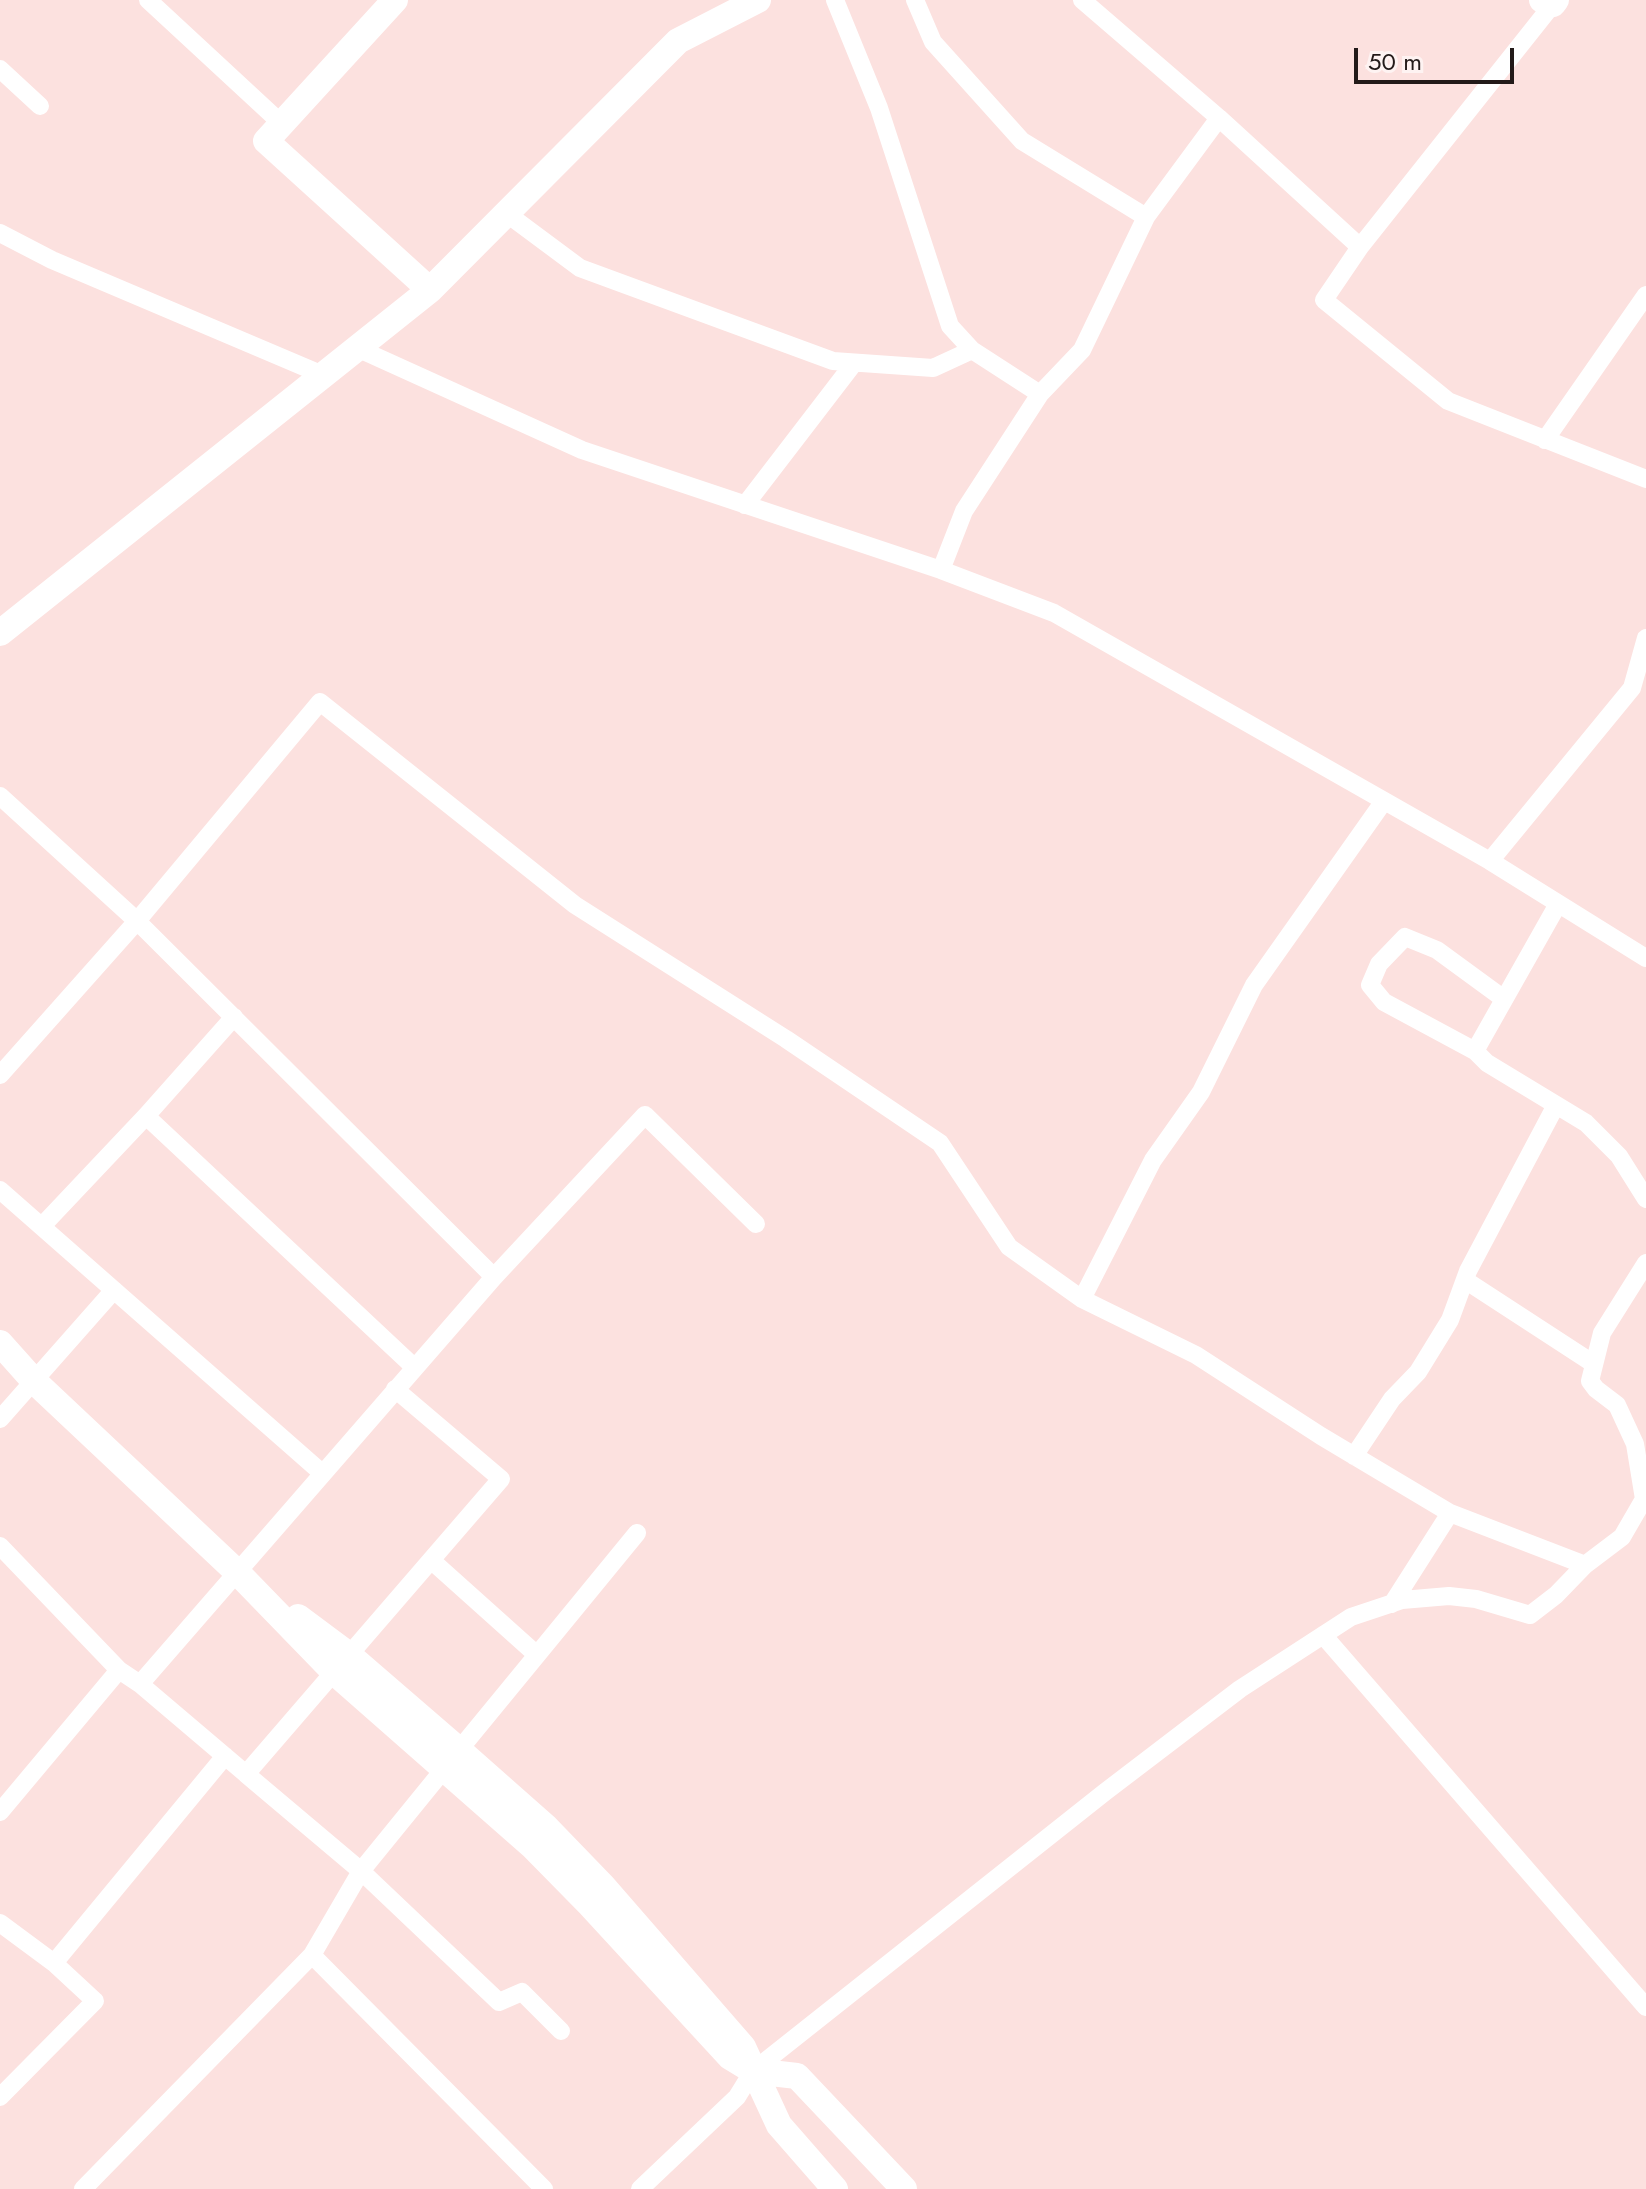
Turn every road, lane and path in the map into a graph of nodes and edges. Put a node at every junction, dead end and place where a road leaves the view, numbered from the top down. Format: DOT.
graph roads {
  1 [pos="148,0"];
  2 [pos="395,0"];
  3 [pos="758,0"];
  4 [pos="835,0"];
  5 [pos="915,0"];
  6 [pos="1082,0"];
  7 [pos="1550,1"];
  8 [pos="0,69"];
  9 [pos="40,106"];
  10 [pos="1219,118"];
  11 [pos="282,124"];
  12 [pos="506,213"];
  13 [pos="1146,217"];
  14 [pos="0,233"];
  15 [pos="1360,247"];
  16 [pos="430,290"];
  17 [pos="1646,295"];
  18 [pos="357,348"];
  19 [pos="972,350"];
  20 [pos="854,363"];
  21 [pos="323,375"];
  22 [pos="1040,394"];
  23 [pos="1545,440"];
  24 [pos="1646,479"];
  25 [pos="745,505"];
  26 [pos="941,570"];
  27 [pos="0,633"];
  28 [pos="1646,638"];
  29 [pos="0,796"];
  30 [pos="1384,801"];
  31 [pos="1490,861"];
  32 [pos="1558,904"];
  33 [pos="137,921"];
  34 [pos="1646,958"];
  35 [pos="1504,999"];
  36 [pos="234,1017"];
  37 [pos="1475,1051"];
  38 [pos="0,1075"];
  39 [pos="1556,1105"];
  40 [pos="146,1116"];
  41 [pos="1646,1199"];
  42 [pos="3,1200"];
  43 [pos="756,1224"];
  44 [pos="42,1226"];
  45 [pos="1646,1263"];
  46 [pos="494,1277"];
  47 [pos="1465,1280"];
  48 [pos="114,1290"];
  49 [pos="1082,1299"];
  50 [pos="0,1343"];
  51 [pos="0,1356"];
  52 [pos="1594,1364"];
  53 [pos="414,1367"];
  54 [pos="34,1381"];
  55 [pos="395,1389"];
  56 [pos="0,1419"];
  57 [pos="1354,1456"];
  58 [pos="322,1473"];
  59 [pos="1645,1499"];
  60 [pos="1450,1513"];
  61 [pos="637,1533"];
  62 [pos="4,1556"];
  63 [pos="431,1560"];
  64 [pos="1585,1565"];
  65 [pos="237,1572"];
  66 [pos="1392,1604"];
  67 [pos="1323,1635"];
  68 [pos="537,1655"];
  69 [pos="342,1663"];
  70 [pos="119,1670"];
  71 [pos="140,1684"];
  72 [pos="225,1756"];
  73 [pos="452,1760"];
  74 [pos="246,1774"];
  75 [pos="0,1812"];
  76 [pos="361,1871"];
  77 [pos="0,1923"];
  78 [pos="312,1955"];
  79 [pos="54,1963"];
  80 [pos="1646,2007"];
  81 [pos="561,2031"];
  82 [pos="753,2071"];
  83 [pos="0,2097"];
  84 [pos="83,2189"];
  85 [pos="544,2189"];
  86 [pos="640,2189"];
  87 [pos="835,2189"];
  88 [pos="904,2189"];
  1 -- 11 [label="street"];
  2 -- 11 [label="street"];
  3 -- 12 [label="street"];
  4 -- 19 [label="street"];
  5 -- 13 [label="street"];
  6 -- 10 [label="street"];
  7 -- 15 [label="street"];
  8 -- 9 [label="street"];
  10 -- 13 [label="street"];
  10 -- 15 [label="street"];
  11 -- 16 [label="street"];
  12 -- 16 [label="street"];
  12 -- 20 [label="street"];
  13 -- 22 [label="street"];
  14 -- 21 [label="street"];
  15 -- 23 [label="street"];
  16 -- 18 [label="street"];
  17 -- 23 [label="street"];
  18 -- 21 [label="street"];
  18 -- 25 [label="street"];
  19 -- 20 [label="street"];
  19 -- 22 [label="street"];
  20 -- 25 [label="street"];
  21 -- 27 [label="street"];
  22 -- 26 [label="street"];
  23 -- 24 [label="street"];
  25 -- 26 [label="street"];
  26 -- 30 [label="street"];
  28 -- 31 [label="street"];
  29 -- 33 [label="street"];
  30 -- 31 [label="street"];
  30 -- 49 [label="street"];
  31 -- 32 [label="street"];
  32 -- 34 [label="street"];
  32 -- 35 [label="street"];
  33 -- 36 [label="street"];
  33 -- 38 [label="street"];
  33 -- 49 [label="street"];
  35 -- 37 [label="street"];
  35 -- 37 [label="street"];
  36 -- 40 [label="street"];
  36 -- 46 [label="street"];
  37 -- 39 [label="street"];
  39 -- 41 [label="street"];
  39 -- 47 [label="street"];
  40 -- 44 [label="street"];
  40 -- 53 [label="street"];
  42 -- 44 [label="street"];
  43 -- 46 [label="street"];
  44 -- 48 [label="street"];
  45 -- 52 [label="street"];
  46 -- 53 [label="street"];
  47 -- 52 [label="street"];
  47 -- 57 [label="street"];
  48 -- 54 [label="street"];
  48 -- 58 [label="street"];
  49 -- 57 [label="street"];
  50 -- 54 [label="street"];
  51 -- 54 [label="street"];
  52 -- 59 [label="street"];
  53 -- 55 [label="street"];
  54 -- 56 [label="street"];
  54 -- 65 [label="street"];
  55 -- 58 [label="street"];
  55 -- 63 [label="street"];
  57 -- 60 [label="street"];
  58 -- 65 [label="street"];
  59 -- 64 [label="street"];
  60 -- 64 [label="street"];
  60 -- 66 [label="street"];
  61 -- 68 [label="street"];
  62 -- 70 [label="street"];
  63 -- 68 [label="street"];
  63 -- 69 [label="street"];
  64 -- 66 [label="street"];
  65 -- 69 [label="street"];
  65 -- 71 [label="street"];
  66 -- 67 [label="street"];
  67 -- 80 [label="street"];
  67 -- 82 [label="street"];
  68 -- 73 [label="street"];
  69 -- 73 [label="street"];
  69 -- 74 [label="street"];
  70 -- 71 [label="street"];
  70 -- 75 [label="street"];
  71 -- 72 [label="street"];
  72 -- 74 [label="street"];
  72 -- 79 [label="street"];
  73 -- 76 [label="street"];
  73 -- 82 [label="street"];
  74 -- 76 [label="street"];
  76 -- 78 [label="street"];
  76 -- 81 [label="street"];
  77 -- 79 [label="street"];
  78 -- 84 [label="street"];
  78 -- 85 [label="street"];
  79 -- 83 [label="street"];
  82 -- 86 [label="street"];
  82 -- 87 [label="street"];
  82 -- 88 [label="street"];
}
